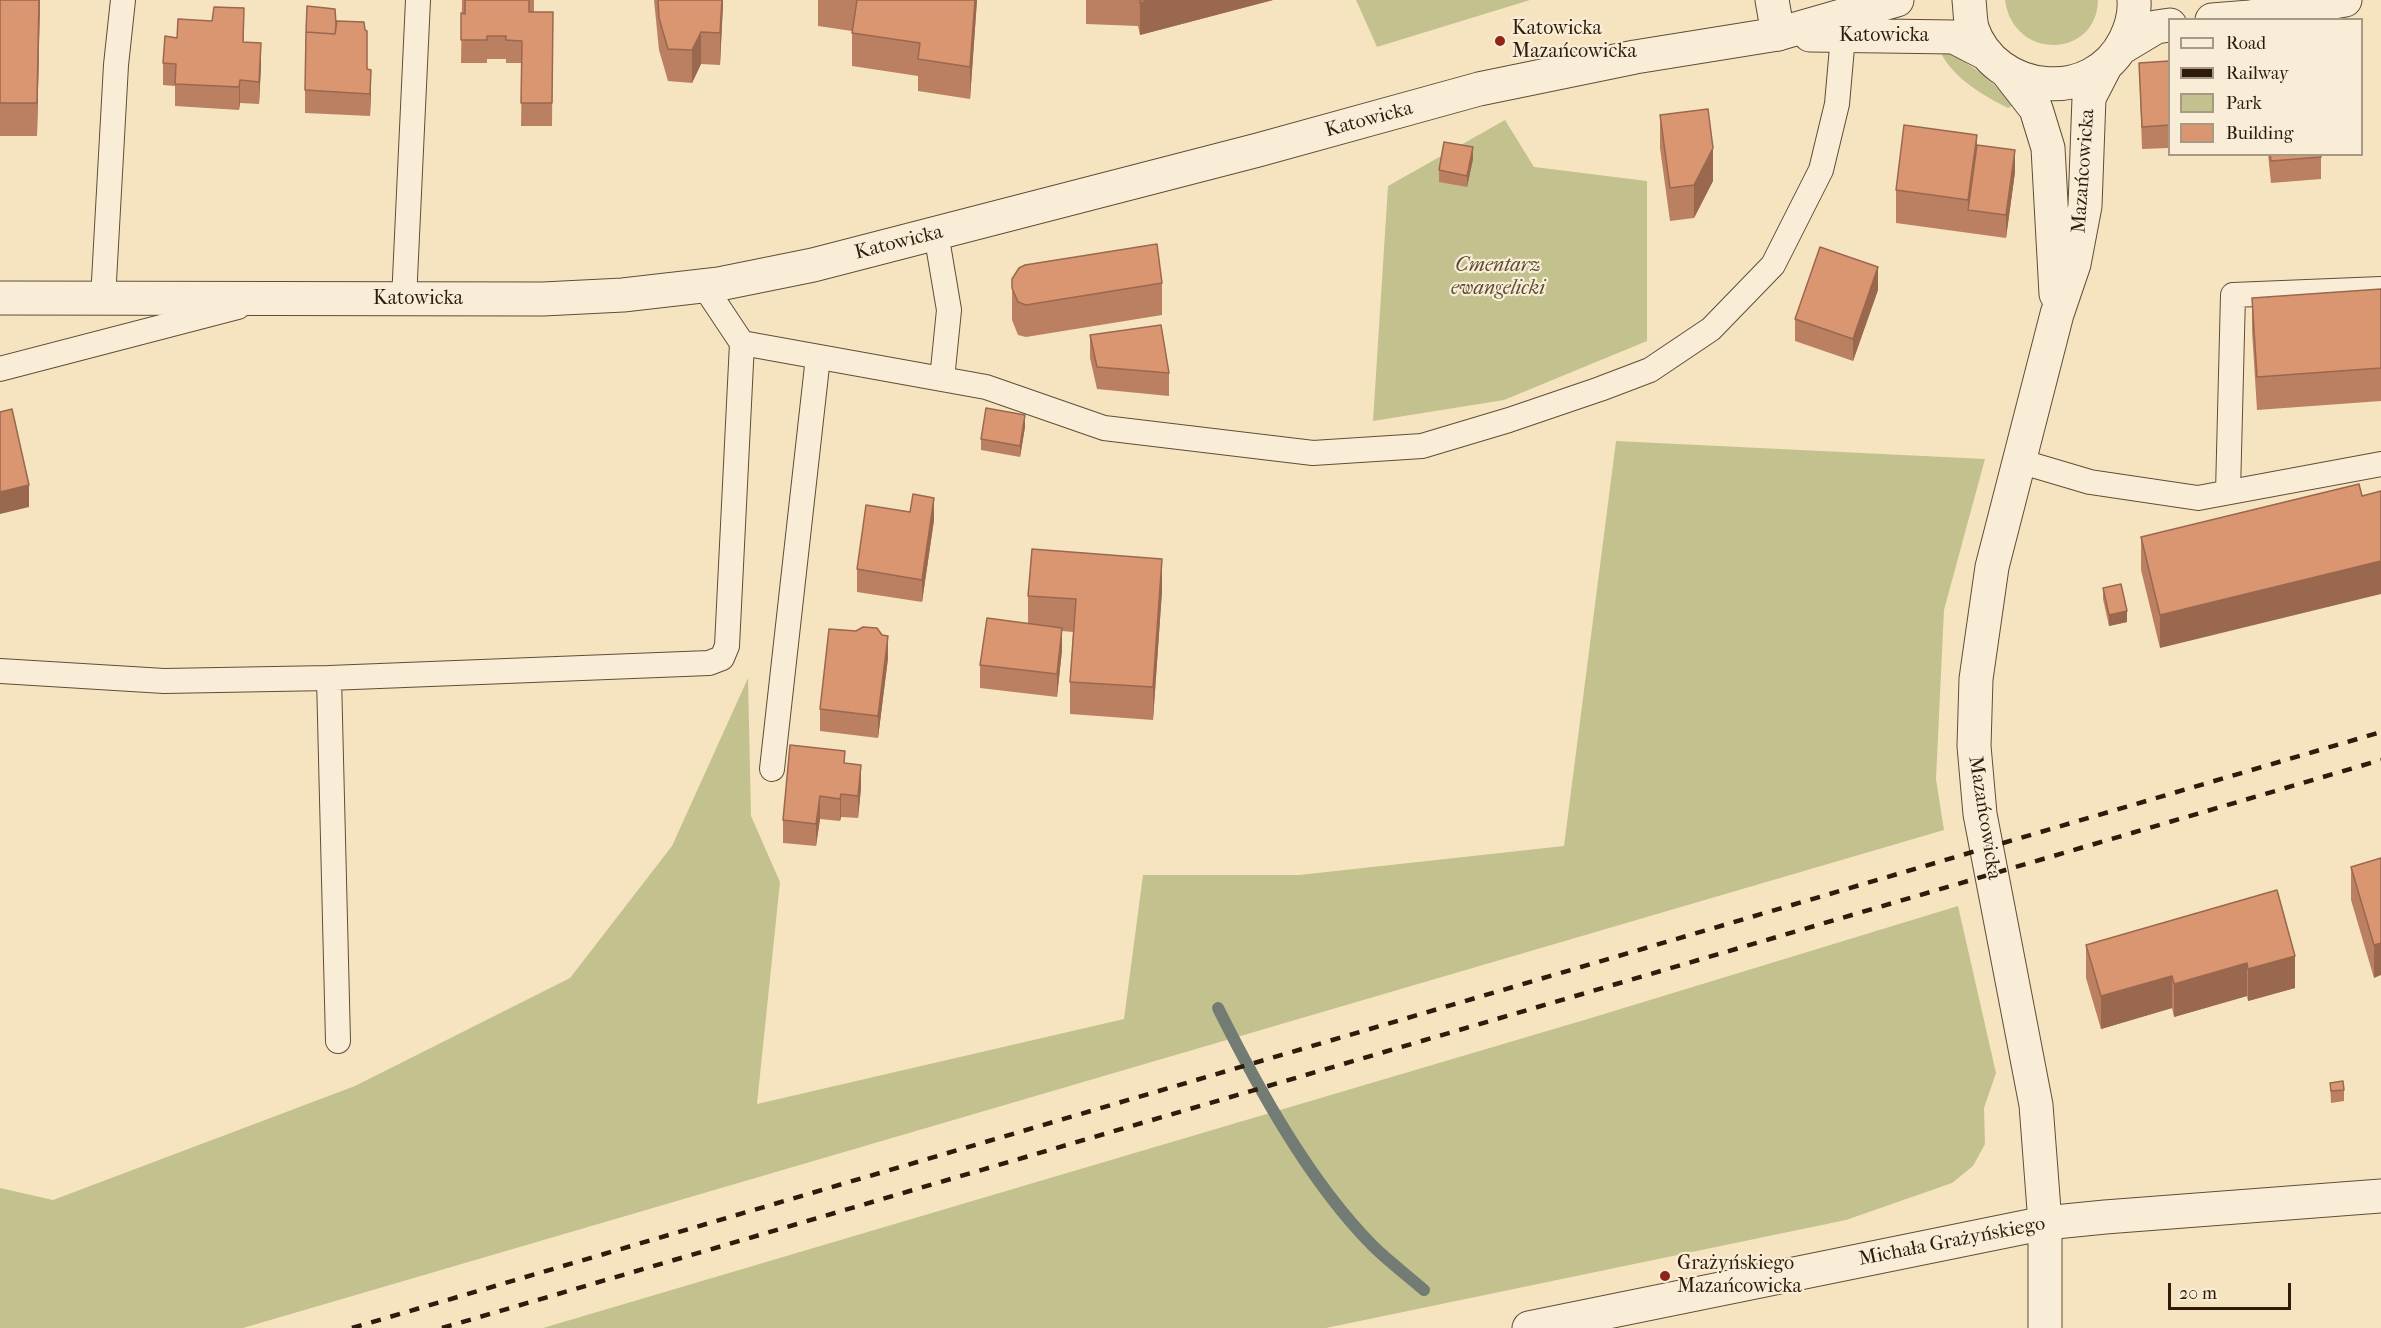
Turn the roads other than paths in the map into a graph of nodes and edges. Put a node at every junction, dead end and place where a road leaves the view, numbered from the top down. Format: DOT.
graph roads {
  1 [pos="123,0"];
  2 [pos="418,0"];
  3 [pos="1772,0"];
  4 [pos="1897,0"];
  5 [pos="1969,0"];
  6 [pos="2134,0"];
  7 [pos="2345,0"];
  8 [pos="2237,18"];
  9 [pos="2168,25"];
  10 [pos="1778,34"];
  11 [pos="1843,36"];
  12 [pos="2113,57"];
  13 [pos="1997,64"];
  14 [pos="936,234"];
  15 [pos="704,286"];
  16 [pos="2381,289"];
  17 [pos="0,298"];
  18 [pos="102,299"];
  19 [pos="269,299"];
  20 [pos="404,300"];
  21 [pos="2057,314"];
  22 [pos="742,343"];
  23 [pos="818,357"];
  24 [pos="0,369"];
  25 [pos="942,379"];
  26 [pos="2019,461"];
  27 [pos="2381,464"];
  28 [pos="2228,492"];
  29 [pos="0,671"];
  30 [pos="329,678"];
  31 [pos="772,770"];
  32 [pos="338,1041"];
  33 [pos="2381,1196"];
  34 [pos="2045,1223"];
  35 [pos="2045,1322"];
  36 [pos="1529,1328"];
  1 -- 18 [label="lane"];
  2 -- 20 [label="lane"];
  3 -- 10 [label="street"];
  4 -- 10 [label="street, Katowicka"];
  5 -- 13 [label="street, Mazańcowicka"];
  6 -- 12 [label="street, Mazańcowicka"];
  7 -- 8 [label="street"];
  9 -- 12 [label="street"];
  10 -- 11 [label="street, Katowicka"];
  10 -- 14 [label="street, Katowicka"];
  11 -- 13 [label="street, Katowicka"];
  11 -- 25 [label="lane"];
  12 -- 13 [label="street, Katowicka"];
  12 -- 21 [label="street, Mazańcowicka"];
  13 -- 21 [label="street, Mazańcowicka"];
  14 -- 15 [label="street, Katowicka"];
  14 -- 25 [label="lane"];
  15 -- 20 [label="street, Katowicka"];
  15 -- 22 [label="lane"];
  16 -- 28 [label="lane"];
  17 -- 18 [label="street, Katowicka"];
  18 -- 19 [label="street, Katowicka"];
  19 -- 20 [label="street, Katowicka"];
  19 -- 24 [label="lane"];
  21 -- 26 [label="street, Mazańcowicka"];
  22 -- 23 [label="lane"];
  22 -- 30 [label="lane"];
  23 -- 25 [label="lane"];
  23 -- 31 [label="lane"];
  26 -- 28 [label="lane"];
  26 -- 34 [label="street, Mazańcowicka"];
  27 -- 28 [label="lane"];
  29 -- 30 [label="lane"];
  30 -- 32 [label="lane"];
  33 -- 34 [label="street, Michała Grażyńskiego"];
  34 -- 35 [label="street, Mazańcowicka"];
  34 -- 36 [label="street, Michała Grażyńskiego"];
}
